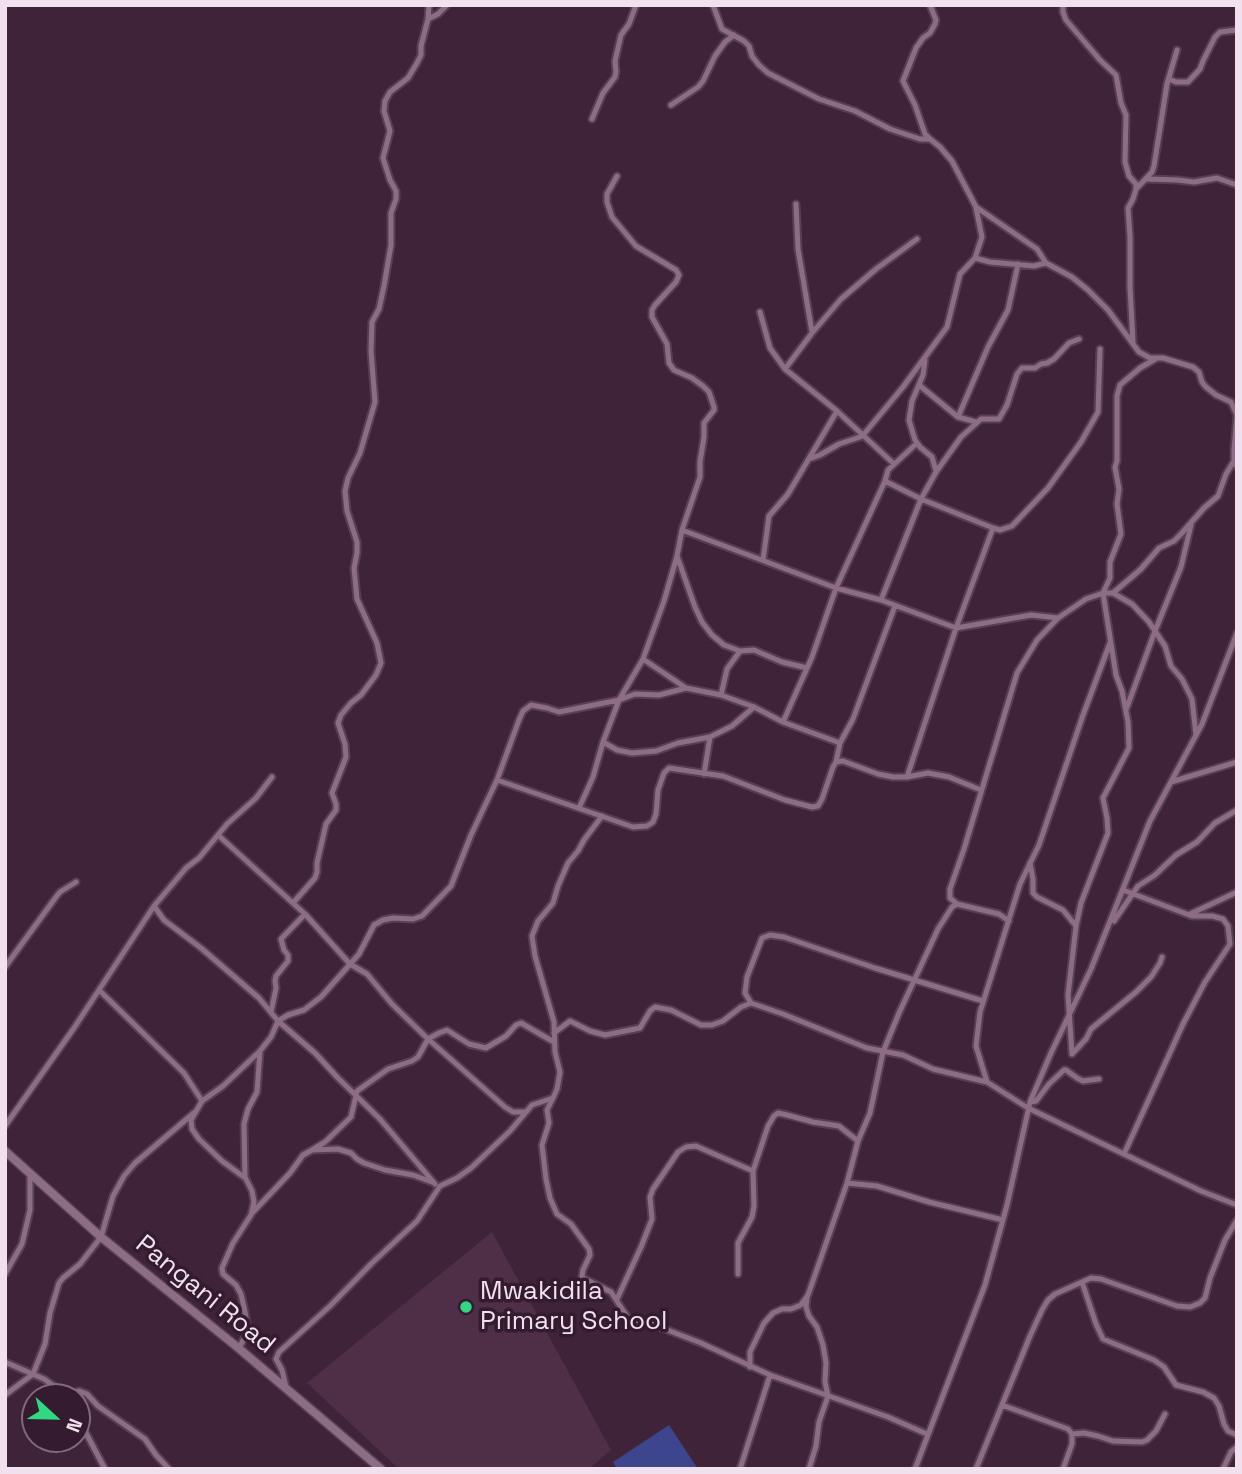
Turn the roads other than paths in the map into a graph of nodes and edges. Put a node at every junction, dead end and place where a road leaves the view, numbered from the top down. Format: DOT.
graph roads {
  1 [pos="429,5"];
  2 [pos="447,5"];
  3 [pos="636,5"];
  4 [pos="713,5"];
  5 [pos="930,5"];
  6 [pos="1063,5"];
  7 [pos="428,19"];
  8 [pos="1237,30"];
  9 [pos="734,36"];
  10 [pos="1177,50"];
  11 [pos="1169,79"];
  12 [pos="671,105"];
  13 [pos="592,119"];
  14 [pos="930,139"];
  15 [pos="617,176"];
  16 [pos="1147,179"];
  17 [pos="1237,185"];
  18 [pos="1136,189"];
  19 [pos="796,204"];
  20 [pos="976,208"];
  21 [pos="917,239"];
  22 [pos="975,258"];
  23 [pos="1046,263"];
  24 [pos="1018,264"];
  25 [pos="760,312"];
  26 [pos="812,333"];
  27 [pos="1079,339"];
  28 [pos="1133,342"];
  29 [pos="1100,349"];
  30 [pos="926,356"];
  31 [pos="1157,358"];
  32 [pos="785,369"];
  33 [pos="919,385"];
  34 [pos="837,411"];
  35 [pos="1237,415"];
  36 [pos="958,417"];
  37 [pos="976,422"];
  38 [pos="864,434"];
  39 [pos="917,443"];
  40 [pos="809,459"];
  41 [pos="894,464"];
  42 [pos="1236,464"];
  43 [pos="936,472"];
  44 [pos="885,481"];
  45 [pos="921,499"];
  46 [pos="1192,522"];
  47 [pos="993,528"];
  48 [pos="682,530"];
  49 [pos="677,556"];
  50 [pos="763,560"];
  51 [pos="836,588"];
  52 [pos="1103,593"];
  53 [pos="1113,593"];
  54 [pos="881,600"];
  55 [pos="895,606"];
  56 [pos="1058,618"];
  57 [pos="956,628"];
  58 [pos="1155,631"];
  59 [pos="1237,634"];
  60 [pos="1112,640"];
  61 [pos="740,651"];
  62 [pos="643,659"];
  63 [pos="807,668"];
  64 [pos="686,688"];
  65 [pos="721,695"];
  66 [pos="619,700"];
  67 [pos="754,707"];
  68 [pos="1126,711"];
  69 [pos="783,722"];
  70 [pos="1196,736"];
  71 [pos="710,737"];
  72 [pos="603,742"];
  73 [pos="840,743"];
  74 [pos="836,761"];
  75 [pos="1237,762"];
  76 [pos="704,774"];
  77 [pos="908,776"];
  78 [pos="272,777"];
  79 [pos="497,780"];
  80 [pos="1171,782"];
  81 [pos="981,790"];
  82 [pos="579,808"];
  83 [pos="1237,810"];
  84 [pos="602,816"];
  85 [pos="218,835"];
  86 [pos="1030,863"];
  87 [pos="76,882"];
  88 [pos="1123,890"];
  89 [pos="1237,892"];
  90 [pos="1132,895"];
  91 [pos="293,903"];
  92 [pos="957,904"];
  93 [pos="154,906"];
  94 [pos="305,914"];
  95 [pos="1190,914"];
  96 [pos="1009,921"];
  97 [pos="1076,926"];
  98 [pos="1107,931"];
  99 [pos="1233,945"];
  100 [pos="1162,957"];
  101 [pos="350,964"];
  102 [pos="5,967"];
  103 [pos="915,979"];
  104 [pos="99,990"];
  105 [pos="983,1001"];
  106 [pos="751,1003"];
  107 [pos="271,1012"];
  108 [pos="1070,1014"];
  109 [pos="278,1021"];
  110 [pos="554,1033"];
  111 [pos="428,1039"];
  112 [pos="554,1042"];
  113 [pos="260,1051"];
  114 [pos="883,1052"];
  115 [pos="1099,1079"];
  116 [pos="987,1082"];
  117 [pos="355,1096"];
  118 [pos="553,1098"];
  119 [pos="202,1101"];
  120 [pos="1029,1105"];
  121 [pos="195,1112"];
  122 [pos="525,1112"];
  123 [pos="5,1126"];
  124 [pos="859,1141"];
  125 [pos="312,1150"];
  126 [pos="5,1151"];
  127 [pos="1124,1154"];
  128 [pos="30,1171"];
  129 [pos="753,1171"];
  130 [pos="245,1177"];
  131 [pos="846,1183"];
  132 [pos="438,1185"];
  133 [pos="1237,1205"];
  134 [pos="251,1215"];
  135 [pos="1003,1220"];
  136 [pos="1237,1220"];
  137 [pos="102,1237"];
  138 [pos="5,1274"];
  139 [pos="738,1274"];
  140 [pos="1082,1282"];
  141 [pos="808,1295"];
  142 [pos="617,1299"];
  143 [pos="239,1349"];
  144 [pos="5,1362"];
  145 [pos="750,1367"];
  146 [pos="33,1374"];
  147 [pos="771,1375"];
  148 [pos="49,1383"];
  149 [pos="287,1389"];
  150 [pos="5,1395"];
  151 [pos="828,1396"];
  152 [pos="91,1398"];
  153 [pos="1002,1405"];
  154 [pos="1165,1415"];
  155 [pos="927,1434"];
  156 [pos="1072,1434"];
  157 [pos="1237,1436"];
  158 [pos="91,1442"];
  159 [pos="1237,1447"];
  160 [pos="105,1469"];
  161 [pos="169,1469"];
  162 [pos="381,1469"];
  163 [pos="740,1469"];
  164 [pos="809,1469"];
  165 [pos="915,1469"];
  166 [pos="976,1469"];
  167 [pos="1063,1469"];
  168 [pos="1223,1469"];
  1 -- 7 [label="street"];
  2 -- 7 [label="street"];
  3 -- 13 [label="street"];
  4 -- 9 [label="street"];
  5 -- 14 [label="street"];
  6 -- 18 [label="street"];
  7 -- 91 [label="street"];
  8 -- 11 [label="street"];
  9 -- 12 [label="street"];
  9 -- 14 [label="street"];
  10 -- 11 [label="street"];
  11 -- 16 [label="street"];
  14 -- 20 [label="street"];
  15 -- 48 [label="street"];
  16 -- 17 [label="street"];
  16 -- 18 [label="street"];
  18 -- 28 [label="street"];
  19 -- 26 [label="street"];
  20 -- 22 [label="street"];
  20 -- 23 [label="street"];
  21 -- 26 [label="street"];
  22 -- 24 [label="street"];
  22 -- 30 [label="street"];
  23 -- 24 [label="street"];
  23 -- 28 [label="street"];
  24 -- 36 [label="street"];
  25 -- 32 [label="street"];
  26 -- 32 [label="street"];
  27 -- 37 [label="street"];
  28 -- 31 [label="street"];
  29 -- 47 [label="street"];
  30 -- 33 [label="street"];
  30 -- 38 [label="street"];
  31 -- 35 [label="street"];
  31 -- 52 [label="street"];
  32 -- 34 [label="street"];
  33 -- 36 [label="street"];
  33 -- 39 [label="street"];
  34 -- 38 [label="street"];
  34 -- 40 [label="street"];
  35 -- 42 [label="street"];
  36 -- 37 [label="street"];
  37 -- 43 [label="street"];
  38 -- 40 [label="street"];
  38 -- 41 [label="street"];
  39 -- 41 [label="street"];
  39 -- 43 [label="street"];
  40 -- 50 [label="street"];
  41 -- 44 [label="street"];
  42 -- 46 [label="street"];
  43 -- 45 [label="street"];
  44 -- 45 [label="street"];
  44 -- 51 [label="street"];
  45 -- 47 [label="street"];
  45 -- 54 [label="street"];
  46 -- 53 [label="street"];
  46 -- 58 [label="street"];
  47 -- 57 [label="street"];
  48 -- 49 [label="street"];
  48 -- 50 [label="street"];
  49 -- 61 [label="street"];
  49 -- 62 [label="street"];
  50 -- 51 [label="street"];
  51 -- 54 [label="street"];
  51 -- 63 [label="street"];
  52 -- 53 [label="street"];
  52 -- 56 [label="street"];
  52 -- 60 [label="street"];
  53 -- 58 [label="street"];
  54 -- 55 [label="street"];
  55 -- 57 [label="street"];
  55 -- 73 [label="street"];
  56 -- 57 [label="street"];
  56 -- 81 [label="street"];
  57 -- 77 [label="street"];
  58 -- 68 [label="street"];
  58 -- 70 [label="street"];
  59 -- 70 [label="street"];
  60 -- 68 [label="street"];
  60 -- 86 [label="street"];
  61 -- 63 [label="street"];
  61 -- 65 [label="street"];
  62 -- 64 [label="street"];
  62 -- 66 [label="street"];
  63 -- 69 [label="street"];
  64 -- 65 [label="street"];
  64 -- 66 [label="street"];
  65 -- 67 [label="street"];
  66 -- 72 [label="street"];
  66 -- 79 [label="street"];
  67 -- 69 [label="street"];
  67 -- 71 [label="street"];
  68 -- 97 [label="street"];
  69 -- 73 [label="street"];
  70 -- 80 [label="street"];
  71 -- 72 [label="street"];
  71 -- 76 [label="street"];
  72 -- 82 [label="street"];
  73 -- 74 [label="street"];
  74 -- 76 [label="street"];
  74 -- 77 [label="street"];
  75 -- 80 [label="street"];
  76 -- 84 [label="street"];
  77 -- 81 [label="street"];
  78 -- 85 [label="street"];
  79 -- 82 [label="street"];
  79 -- 101 [label="street"];
  80 -- 88 [label="street"];
  81 -- 92 [label="street"];
  82 -- 84 [label="street"];
  83 -- 90 [label="street"];
  84 -- 110 [label="street"];
  85 -- 91 [label="street"];
  85 -- 93 [label="street"];
  86 -- 96 [label="street"];
  86 -- 97 [label="street"];
  87 -- 102 [label="street"];
  88 -- 90 [label="street"];
  88 -- 98 [label="street"];
  89 -- 95 [label="street"];
  90 -- 95 [label="street"];
  90 -- 98 [label="street"];
  91 -- 94 [label="street"];
  92 -- 96 [label="street"];
  92 -- 103 [label="street"];
  93 -- 104 [label="street"];
  93 -- 107 [label="street"];
  94 -- 101 [label="street"];
  94 -- 107 [label="street"];
  95 -- 99 [label="street"];
  96 -- 105 [label="street"];
  97 -- 108 [label="street"];
  98 -- 108 [label="street"];
  99 -- 127 [label="street"];
  100 -- 108 [label="street"];
  101 -- 109 [label="street"];
  101 -- 111 [label="street"];
  103 -- 105 [label="street"];
  103 -- 106 [label="street"];
  103 -- 114 [label="street"];
  104 -- 119 [label="street"];
  104 -- 123 [label="street"];
  105 -- 116 [label="street"];
  106 -- 110 [label="street"];
  106 -- 114 [label="street"];
  107 -- 109 [label="street"];
  108 -- 120 [label="street"];
  109 -- 113 [label="street"];
  109 -- 117 [label="street"];
  110 -- 112 [label="street"];
  111 -- 112 [label="street"];
  111 -- 117 [label="street"];
  111 -- 122 [label="street"];
  112 -- 118 [label="street"];
  113 -- 119 [label="street"];
  113 -- 130 [label="street"];
  114 -- 116 [label="street"];
  114 -- 124 [label="street"];
  115 -- 120 [label="street"];
  116 -- 120 [label="street"];
  117 -- 125 [label="street"];
  117 -- 132 [label="street"];
  118 -- 122 [label="street"];
  118 -- 142 [label="street"];
  119 -- 121 [label="street"];
  120 -- 127 [label="street"];
  120 -- 135 [label="street"];
  121 -- 130 [label="street"];
  121 -- 137 [label="street"];
  122 -- 132 [label="street"];
  124 -- 129 [label="street"];
  124 -- 131 [label="street"];
  125 -- 132 [label="street"];
  125 -- 134 [label="street"];
  126 -- 128 [label="main road, Pangani Road"];
  127 -- 133 [label="street"];
  128 -- 137 [label="main road, Pangani Road"];
  128 -- 138 [label="street"];
  129 -- 139 [label="street"];
  129 -- 142 [label="street"];
  130 -- 134 [label="street"];
  131 -- 135 [label="street"];
  131 -- 141 [label="street"];
  132 -- 149 [label="street"];
  134 -- 143 [label="street"];
  135 -- 155 [label="street"];
  136 -- 140 [label="street"];
  137 -- 143 [label="main road, Pangani Road"];
  137 -- 146 [label="street"];
  140 -- 153 [label="street"];
  140 -- 157 [label="street"];
  141 -- 145 [label="street"];
  141 -- 151 [label="street"];
  142 -- 145 [label="street"];
  143 -- 149 [label="main road, Pangani Road"];
  144 -- 146 [label="street"];
  145 -- 147 [label="street"];
  146 -- 148 [label="street"];
  146 -- 150 [label="street"];
  147 -- 151 [label="street"];
  147 -- 163 [label="street"];
  149 -- 162 [label="main road, Pangani Road"];
  151 -- 155 [label="street"];
  151 -- 164 [label="street"];
  152 -- 161 [label="street"];
  153 -- 156 [label="street"];
  153 -- 166 [label="street"];
  154 -- 156 [label="street"];
  155 -- 165 [label="street"];
  156 -- 167 [label="street"];
  158 -- 160 [label="street"];
  159 -- 168 [label="street"];
}
